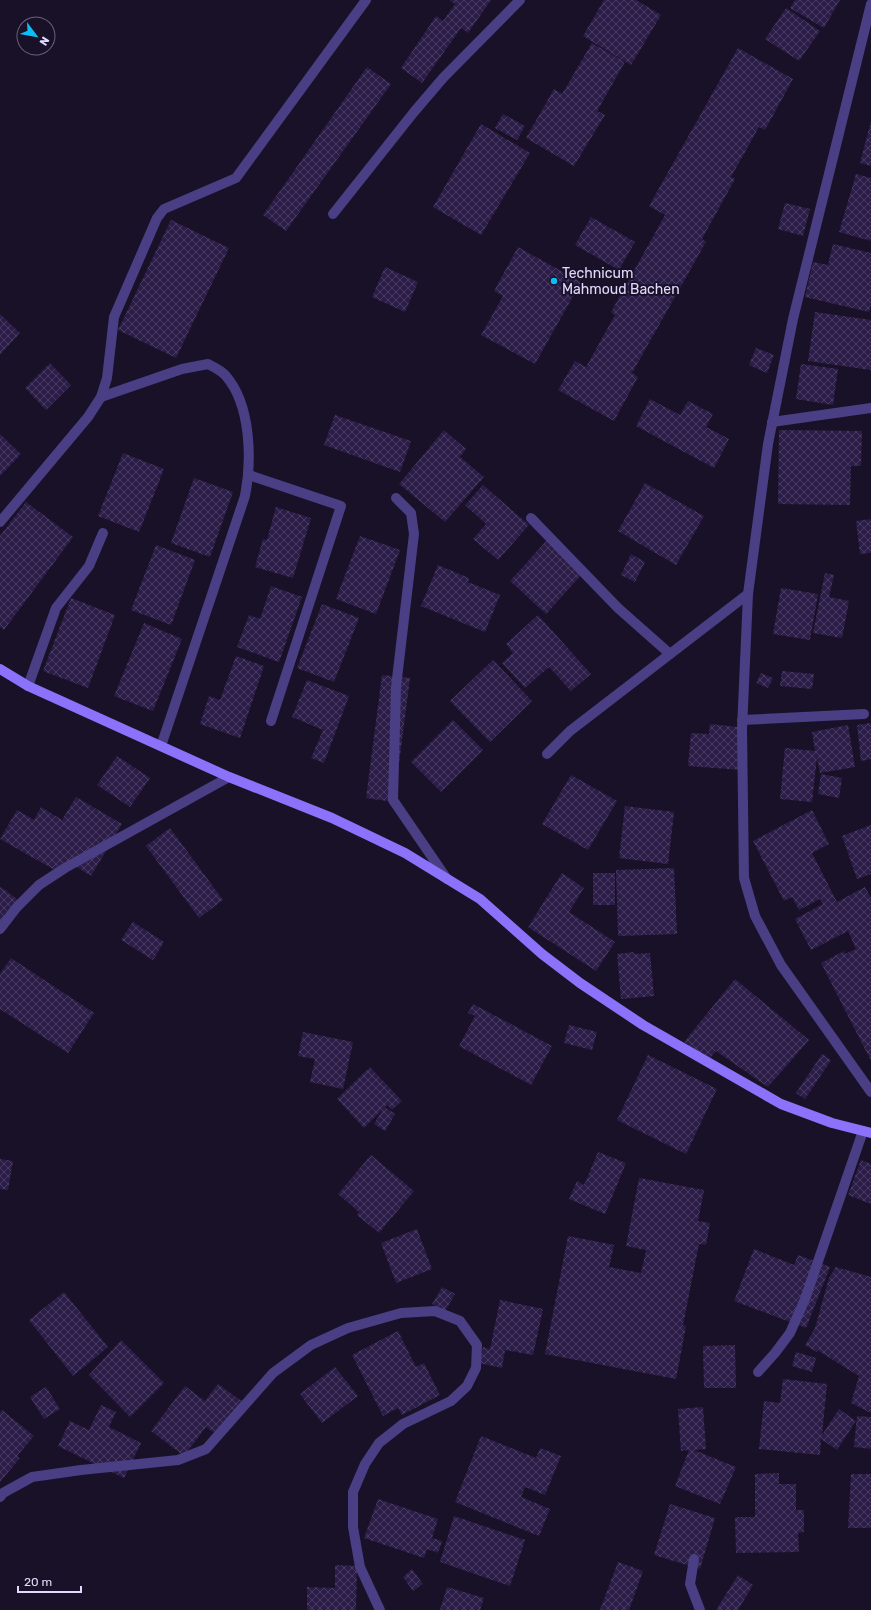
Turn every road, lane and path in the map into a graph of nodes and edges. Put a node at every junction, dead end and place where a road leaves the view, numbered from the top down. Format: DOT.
graph roads {
  1 [pos="366,0"];
  2 [pos="520,0"];
  3 [pos="871,4"];
  4 [pos="333,214"];
  5 [pos="100,396"];
  6 [pos="871,408"];
  7 [pos="772,422"];
  8 [pos="249,475"];
  9 [pos="396,498"];
  10 [pos="531,518"];
  11 [pos="0,522"];
  12 [pos="103,533"];
  13 [pos="748,594"];
  14 [pos="670,654"];
  15 [pos="0,669"];
  16 [pos="28,686"];
  17 [pos="864,714"];
  18 [pos="742,720"];
  19 [pos="271,721"];
  20 [pos="162,746"];
  21 [pos="546,754"];
  22 [pos="229,777"];
  23 [pos="447,878"];
  24 [pos="0,929"];
  25 [pos="871,1092"];
  26 [pos="867,1132"];
  27 [pos="758,1372"];
  28 [pos="0,1497"];
  29 [pos="694,1559"];
  30 [pos="380,1610"];
  31 [pos="700,1610"];
  1 -- 5 [label="street"];
  2 -- 4 [label="street"];
  3 -- 7 [label="street"];
  5 -- 8 [label="street"];
  5 -- 11 [label="street"];
  6 -- 7 [label="street"];
  7 -- 13 [label="street"];
  8 -- 19 [label="street"];
  8 -- 20 [label="street"];
  9 -- 23 [label="street"];
  10 -- 14 [label="street"];
  12 -- 16 [label="street"];
  13 -- 14 [label="street"];
  13 -- 18 [label="street"];
  14 -- 21 [label="street"];
  15 -- 16 [label="street"];
  16 -- 20 [label="street"];
  17 -- 18 [label="street"];
  18 -- 25 [label="street"];
  20 -- 22 [label="street"];
  22 -- 23 [label="street"];
  22 -- 24 [label="street"];
  23 -- 26 [label="street"];
  26 -- 27 [label="street"];
  28 -- 30 [label="street"];
  29 -- 31 [label="street"];
}
